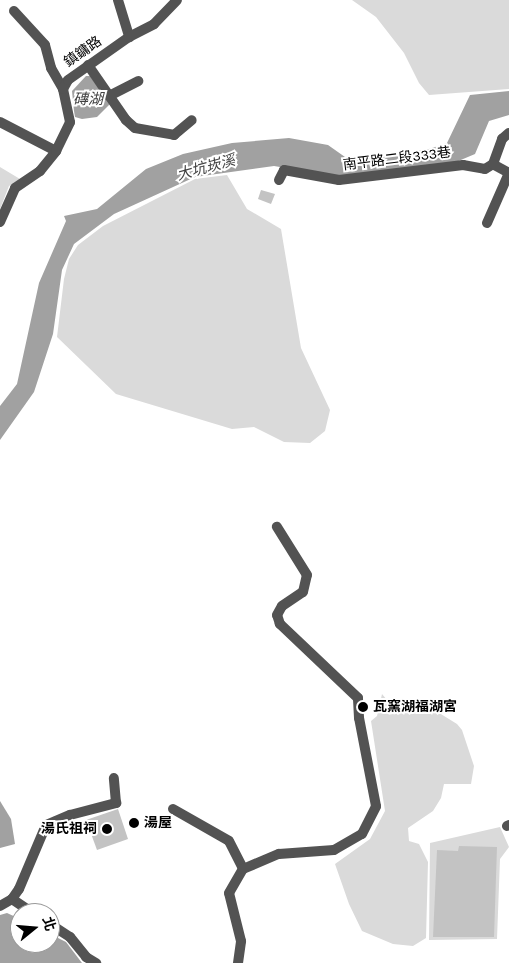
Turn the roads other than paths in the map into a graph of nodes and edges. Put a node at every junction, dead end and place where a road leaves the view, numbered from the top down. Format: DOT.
graph roads {
  1 [pos="118,0"];
  2 [pos="177,0"];
  3 [pos="14,11"];
  4 [pos="129,37"];
  5 [pos="88,65"];
  6 [pos="138,81"];
  7 [pos="63,89"];
  8 [pos="109,96"];
  9 [pos="192,120"];
  10 [pos="0,122"];
  11 [pos="509,133"];
  12 [pos="56,151"];
  13 [pos="493,164"];
  14 [pos="279,180"];
  15 [pos="0,222"];
  16 [pos="486,222"];
  17 [pos="277,527"];
  18 [pos="114,778"];
  19 [pos="173,809"];
  20 [pos="243,869"];
  21 [pos="12,900"];
  22 [pos="17,903"];
  23 [pos="0,906"];
  24 [pos="60,930"];
  25 [pos="96,963"];
  26 [pos="238,963"];
  1 -- 4 [label="street"];
  2 -- 4 [label="street, 鎮鏞路"];
  3 -- 7 [label="street"];
  4 -- 5 [label="street, 鎮鏞路"];
  5 -- 7 [label="street, 鎮鏞路"];
  5 -- 8 [label="street"];
  6 -- 8 [label="street"];
  7 -- 12 [label="street, 鎮鏞路"];
  8 -- 9 [label="street"];
  10 -- 12 [label="street"];
  11 -- 13 [label="street"];
  12 -- 15 [label="street, 鎮鏞路"];
  13 -- 14 [label="street, 南平路二段333巷"];
  13 -- 16 [label="street"];
  17 -- 20 [label="street"];
  18 -- 21 [label="street"];
  19 -- 20 [label="street"];
  20 -- 26 [label="street"];
  21 -- 22 [label="street"];
  21 -- 23 [label="street"];
  24 -- 25 [label="street"];
}
